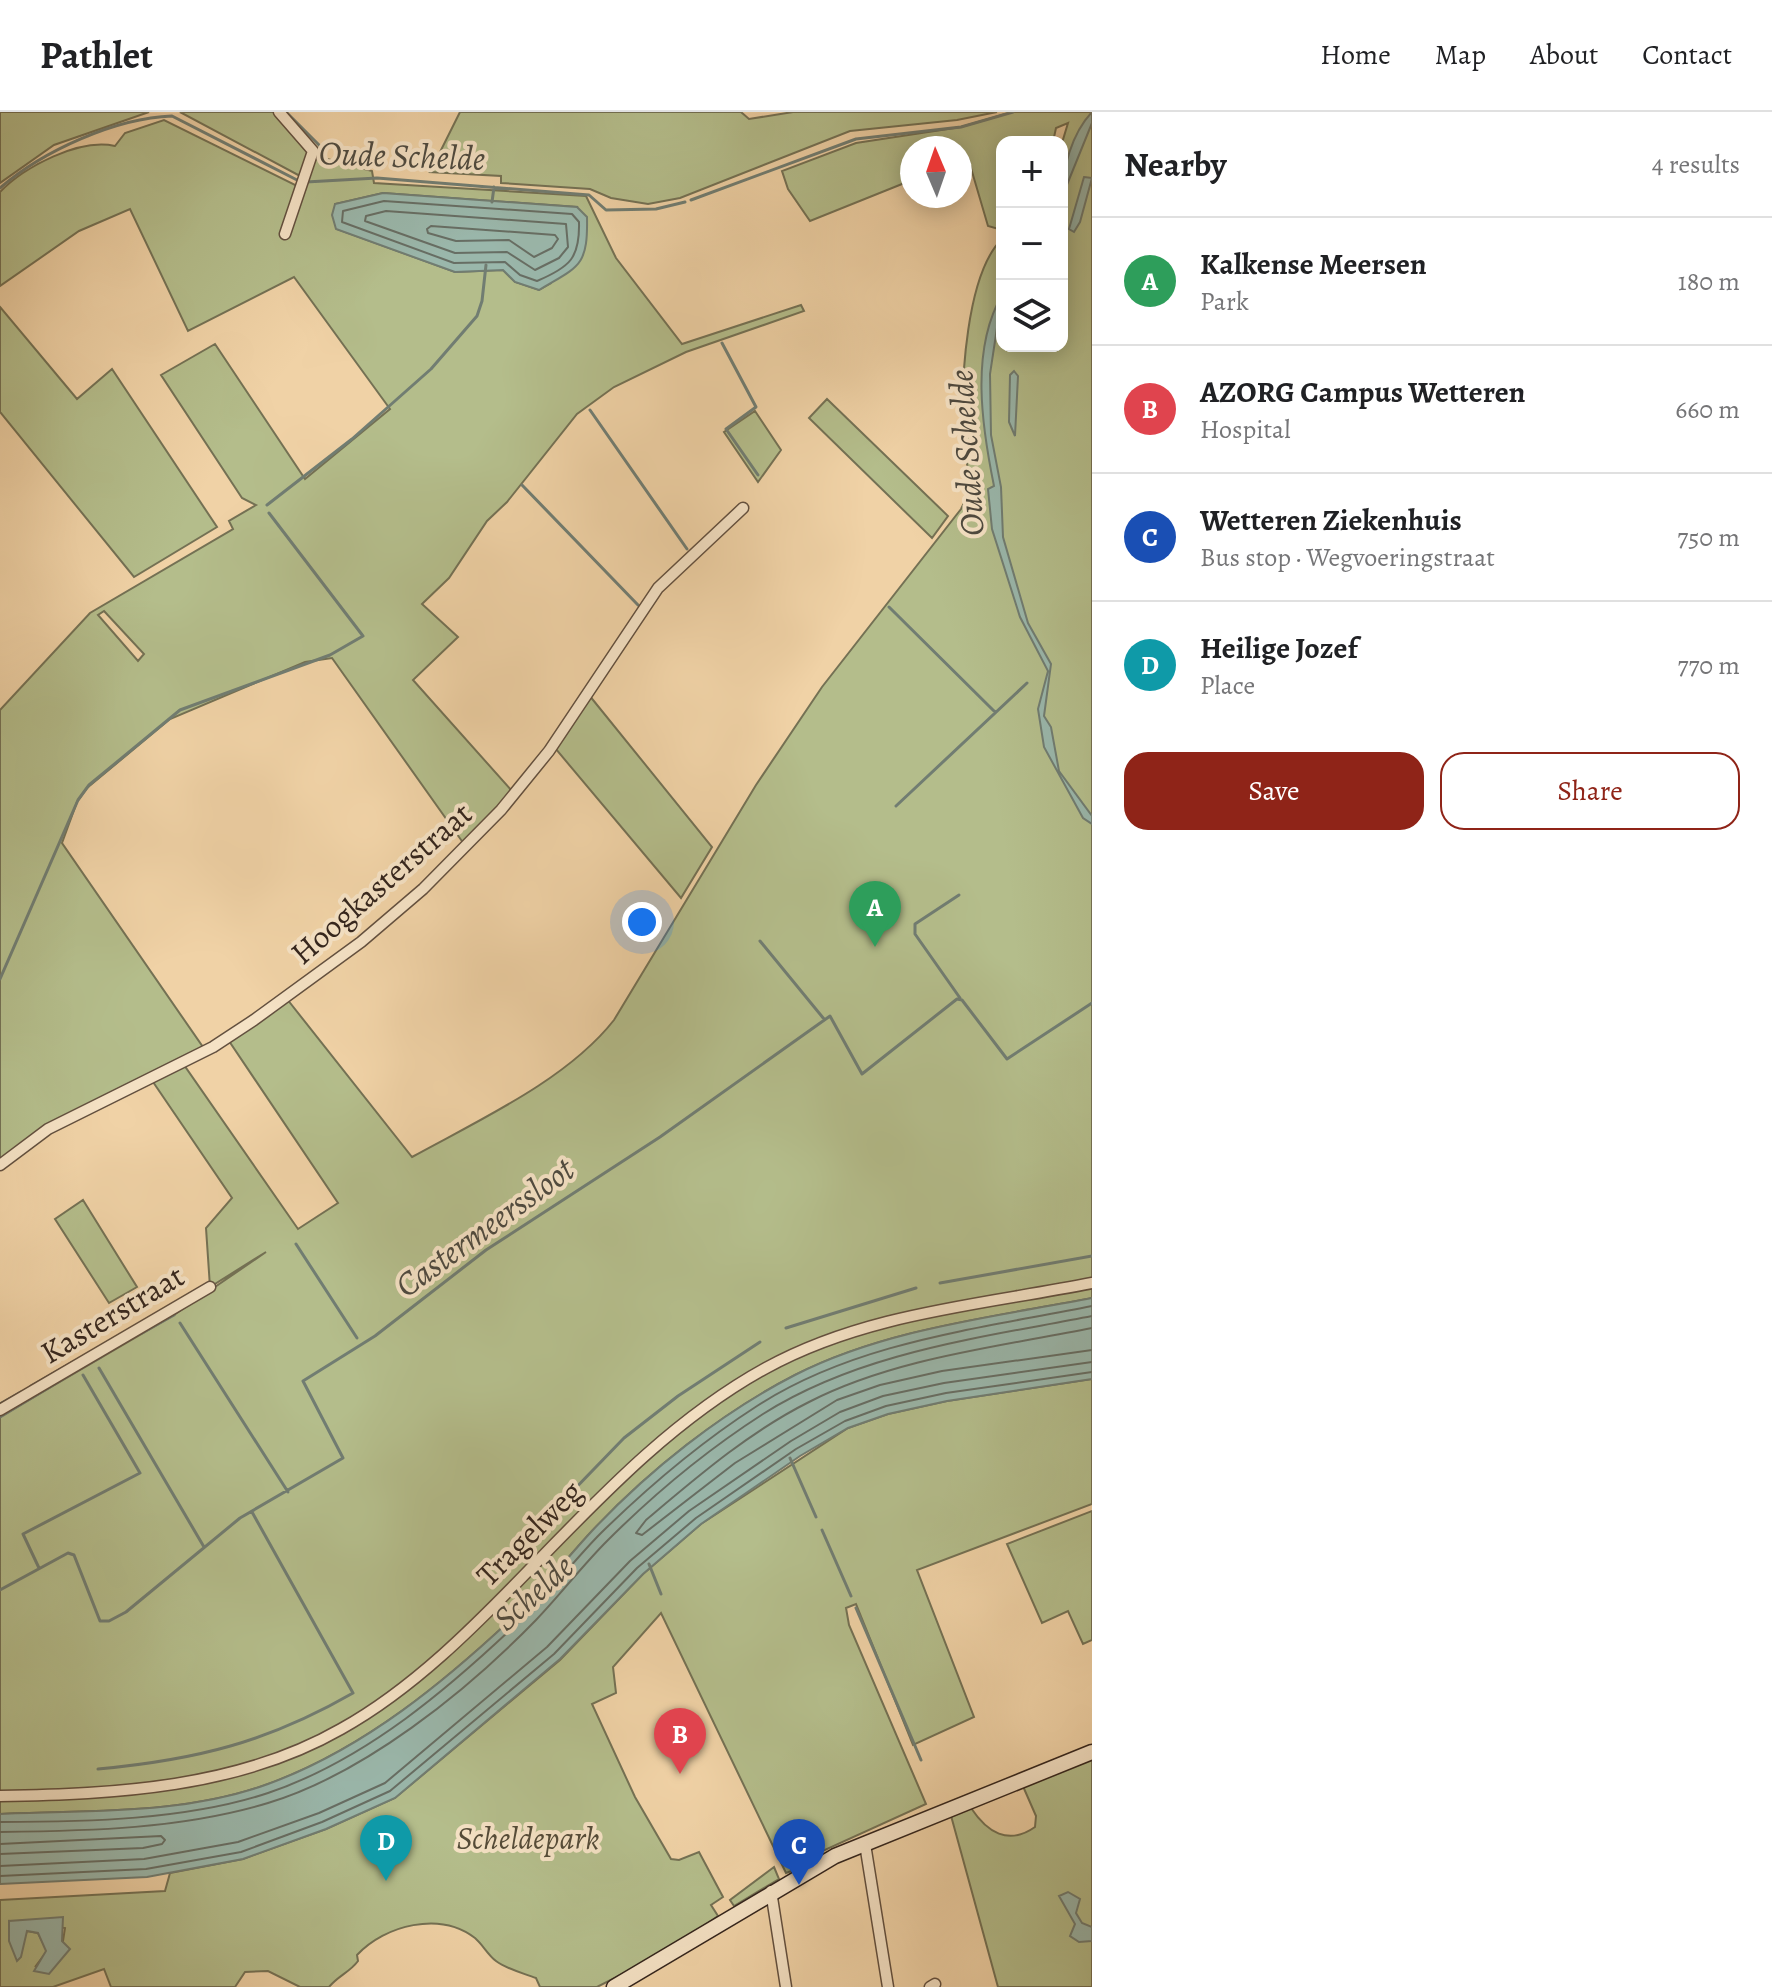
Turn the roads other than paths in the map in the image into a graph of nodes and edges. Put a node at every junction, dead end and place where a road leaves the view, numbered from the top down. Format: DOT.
graph roads {
  1 [pos="279,112"];
  2 [pos="285,234"];
  3 [pos="743,508"];
  4 [pos="0,1165"];
  5 [pos="1092,1283"];
  6 [pos="210,1287"];
  7 [pos="0,1410"];
  8 [pos="1092,1752"];
  9 [pos="0,1796"];
  10 [pos="865,1844"];
  11 [pos="771,1891"];
  12 [pos="614,1987"];
  13 [pos="786,1987"];
  14 [pos="888,1987"];
  1 -- 2 [label="street"];
  3 -- 4 [label="street, Hoogkasterstraat"];
  5 -- 9 [label="street, Tragelweg"];
  6 -- 7 [label="street, Kasterstraat"];
  8 -- 10 [label="main road"];
  10 -- 11 [label="main road"];
  10 -- 14 [label="street"];
  11 -- 12 [label="main road"];
  11 -- 13 [label="street"];
}
